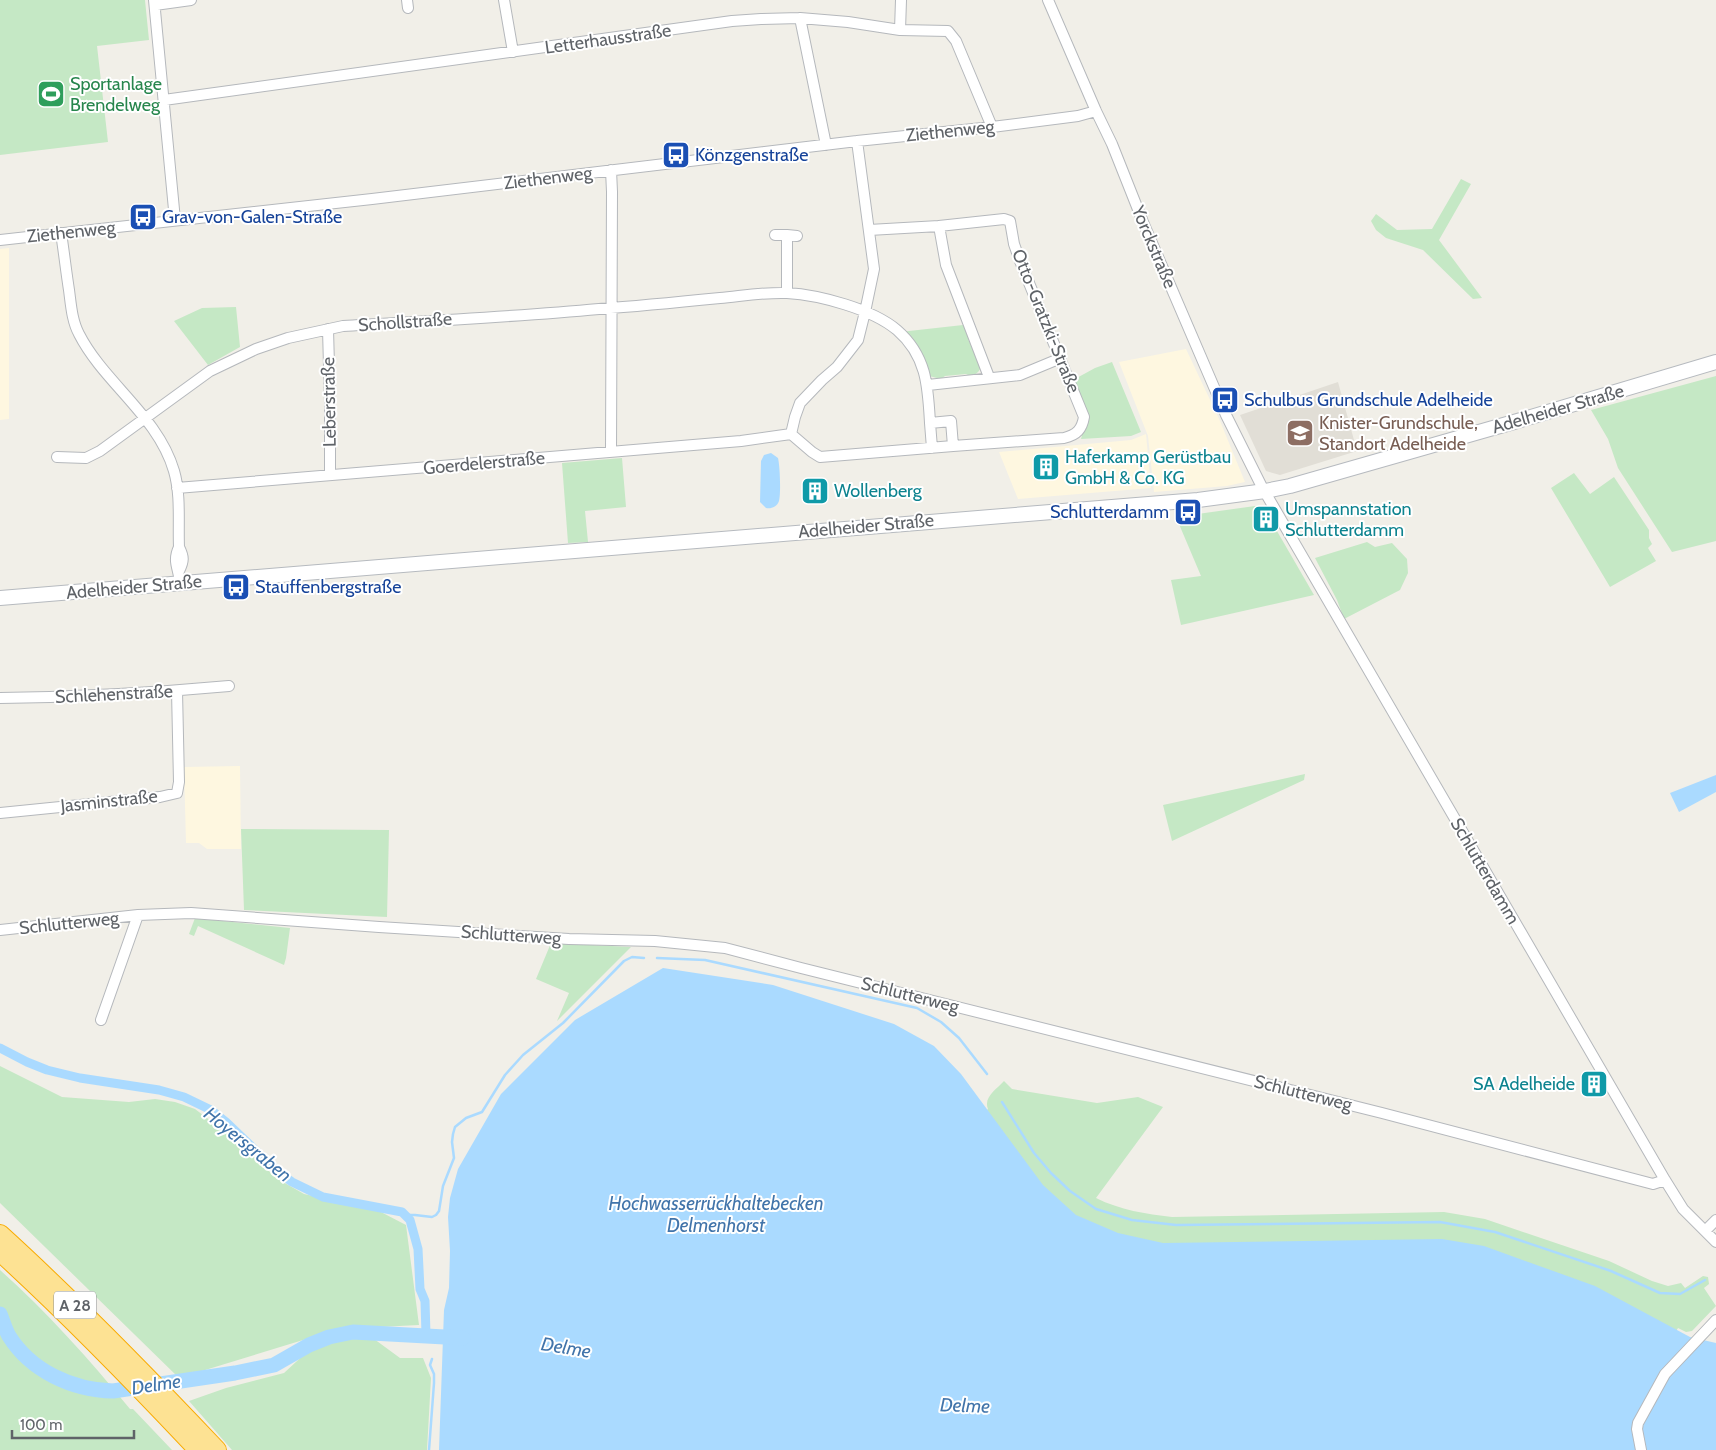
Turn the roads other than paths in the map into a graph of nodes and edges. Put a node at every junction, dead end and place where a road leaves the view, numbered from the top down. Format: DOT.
graph roads {
  1 [pos="191,0"];
  2 [pos="504,0"];
  3 [pos="901,0"];
  4 [pos="1048,0"];
  5 [pos="155,3"];
  6 [pos="800,18"];
  7 [pos="900,30"];
  8 [pos="513,52"];
  9 [pos="164,100"];
  10 [pos="1096,111"];
  11 [pos="992,127"];
  12 [pos="857,141"];
  13 [pos="826,145"];
  14 [pos="611,170"];
  15 [pos="175,220"];
  16 [pos="939,226"];
  17 [pos="869,230"];
  18 [pos="61,233"];
  19 [pos="775,235"];
  20 [pos="0,240"];
  21 [pos="787,293"];
  22 [pos="612,308"];
  23 [pos="865,312"];
  24 [pos="328,329"];
  25 [pos="1061,358"];
  26 [pos="1716,362"];
  27 [pos="989,377"];
  28 [pos="928,385"];
  29 [pos="141,414"];
  30 [pos="930,423"];
  31 [pos="791,434"];
  32 [pos="953,446"];
  33 [pos="932,448"];
  34 [pos="611,452"];
  35 [pos="58,457"];
  36 [pos="330,475"];
  37 [pos="177,488"];
  38 [pos="1265,492"];
  39 [pos="180,577"];
  40 [pos="0,598"];
  41 [pos="229,686"];
  42 [pos="176,691"];
  43 [pos="0,698"];
  44 [pos="0,813"];
  45 [pos="138,915"];
  46 [pos="0,930"];
  47 [pos="101,1020"];
  48 [pos="1665,1180"];
  49 [pos="1716,1220"];
  50 [pos="1705,1231"];
  51 [pos="0,1234"];
  52 [pos="1716,1242"];
  53 [pos="0,1252"];
  54 [pos="1716,1320"];
  55 [pos="140,1379"];
  56 [pos="155,1394"];
  57 [pos="198,1450"];
  58 [pos="217,1450"];
  59 [pos="1641,1450"];
  1 -- 5 [label="street"];
  2 -- 8 [label="street"];
  3 -- 7 [label="street"];
  4 -- 10 [label="street, Yorckstraße"];
  5 -- 9 [label="street"];
  6 -- 7 [label="street, Letterhausstraße"];
  6 -- 8 [label="street, Letterhausstraße"];
  6 -- 13 [label="street"];
  7 -- 11 [label="street, Letterhausstraße"];
  8 -- 9 [label="street, Letterhausstraße"];
  9 -- 15 [label="street"];
  10 -- 11 [label="street, Ziethenweg"];
  10 -- 38 [label="street, Yorckstraße"];
  11 -- 12 [label="street, Ziethenweg"];
  12 -- 13 [label="street, Ziethenweg"];
  12 -- 17 [label="street"];
  13 -- 14 [label="street, Ziethenweg"];
  14 -- 15 [label="street, Ziethenweg"];
  14 -- 22 [label="street"];
  15 -- 18 [label="street, Ziethenweg"];
  16 -- 17 [label="street, Otto-Gratzki-Straße"];
  16 -- 25 [label="street, Otto-Gratzki-Straße"];
  16 -- 27 [label="street"];
  17 -- 23 [label="street"];
  18 -- 20 [label="street, Ziethenweg"];
  18 -- 29 [label="street"];
  19 -- 21 [label="street"];
  21 -- 22 [label="street, Schollstraße"];
  21 -- 23 [label="street, Schollstraße"];
  22 -- 24 [label="street, Schollstraße"];
  22 -- 34 [label="street"];
  23 -- 28 [label="street, Schollstraße"];
  23 -- 31 [label="street"];
  24 -- 29 [label="street, Schollstraße"];
  24 -- 36 [label="street, Leberstraße"];
  25 -- 27 [label="street"];
  25 -- 32 [label="street, Otto-Gratzki-Straße"];
  26 -- 38 [label="main road, Adelheider Straße"];
  27 -- 28 [label="street"];
  28 -- 30 [label="street, Schollstraße"];
  29 -- 35 [label="street, Schollstraße"];
  29 -- 37 [label="street"];
  30 -- 32 [label="street"];
  30 -- 33 [label="street, Schollstraße"];
  31 -- 33 [label="street"];
  31 -- 34 [label="street, Goerdelerstraße"];
  32 -- 33 [label="street"];
  34 -- 36 [label="street, Goerdelerstraße"];
  36 -- 37 [label="street, Goerdelerstraße"];
  37 -- 39 [label="street"];
  38 -- 39 [label="main road, Adelheider Straße"];
  38 -- 48 [label="street, Schlutterdamm"];
  39 -- 40 [label="main road, Adelheider Straße"];
  41 -- 42 [label="street, Schlehenstraße"];
  42 -- 43 [label="street, Schlehenstraße"];
  42 -- 44 [label="street, Jasminstraße"];
  45 -- 46 [label="street, Schlutterweg"];
  45 -- 47 [label="street, Schlutterweg"];
  45 -- 48 [label="street, Schlutterweg"];
  48 -- 50 [label="street, Schlutterdamm"];
  49 -- 50 [label="street"];
  50 -- 52 [label="street, Schlutterdamm"];
  51 -- 55 [label="highway, A 28"];
  53 -- 55 [label="highway, A 28"];
  54 -- 59 [label="street"];
  55 -- 56 [label="highway, A 28"];
  56 -- 57 [label="highway, A 28"];
  56 -- 58 [label="highway, A 28"];
}
